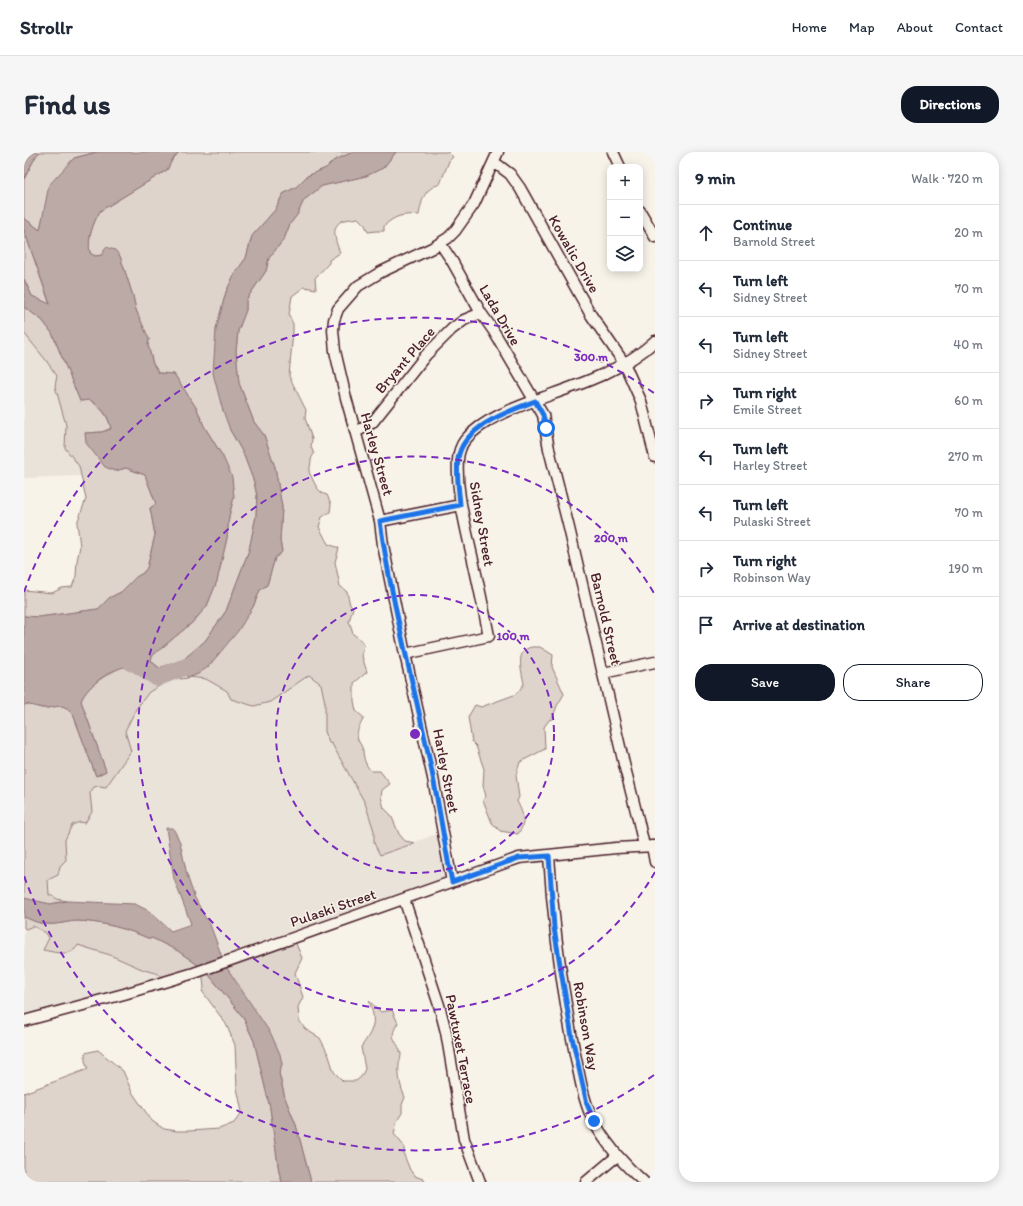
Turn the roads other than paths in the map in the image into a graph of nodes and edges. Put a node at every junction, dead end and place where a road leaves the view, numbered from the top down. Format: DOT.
graph roads {
  1 [pos="498,152"];
  2 [pos="613,152"];
  3 [pos="494,162"];
  4 [pos="619,164"];
  5 [pos="643,216"];
  6 [pos="655,237"];
  7 [pos="440,243"];
  8 [pos="480,313"];
  9 [pos="655,341"];
  10 [pos="624,363"];
  11 [pos="535,401"];
  12 [pos="356,432"];
  13 [pos="655,457"];
  14 [pos="460,505"];
  15 [pos="380,521"];
  16 [pos="405,654"];
  17 [pos="655,662"];
  18 [pos="603,673"];
  19 [pos="650,846"];
  20 [pos="549,856"];
  21 [pos="655,862"];
  22 [pos="452,882"];
  23 [pos="404,899"];
  24 [pos="24,1021"];
  25 [pos="617,1156"];
  26 [pos="480,1182"];
  27 [pos="586,1182"];
  28 [pos="644,1182"];
  1 -- 3 [label="street, Harley Street"];
  2 -- 4 [label="street"];
  3 -- 7 [label="street, Harley Street"];
  3 -- 10 [label="street, Kowalic Drive"];
  5 -- 6 [label="street"];
  7 -- 8 [label="street, Lada Drive"];
  7 -- 12 [label="street, Harley Street"];
  8 -- 11 [label="street, Lada Drive"];
  8 -- 12 [label="street, Bryant Place"];
  9 -- 10 [label="street, Sidney Street"];
  10 -- 11 [label="street, Sidney Street"];
  10 -- 13 [label="street, Kowalic Drive"];
  11 -- 14 [label="street, Sidney Street"];
  11 -- 18 [label="street, Barnold Street"];
  12 -- 15 [label="street, Harley Street"];
  14 -- 15 [label="street"];
  14 -- 16 [label="street, Sidney Street"];
  15 -- 16 [label="street, Harley Street"];
  16 -- 22 [label="street, Harley Street"];
  17 -- 18 [label="street"];
  18 -- 19 [label="street, Barnold Street"];
  19 -- 20 [label="street, Pulaski Street"];
  19 -- 21 [label="street, Barnold Street"];
  20 -- 22 [label="street, Pulaski Street"];
  20 -- 25 [label="street, Robinson Way"];
  22 -- 23 [label="street, Pulaski Street"];
  23 -- 24 [label="street, Pulaski Street"];
  23 -- 26 [label="street, Pawtuxet Terrace"];
  25 -- 27 [label="street"];
  25 -- 28 [label="street, Robinson Way"];
}
